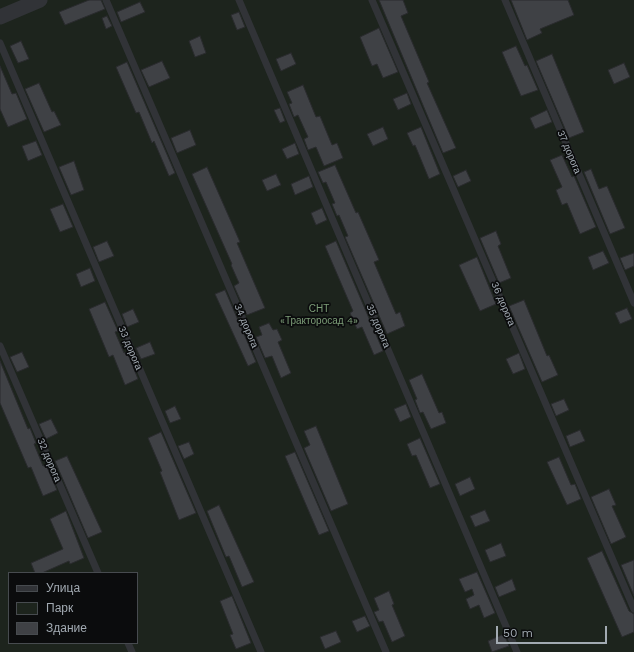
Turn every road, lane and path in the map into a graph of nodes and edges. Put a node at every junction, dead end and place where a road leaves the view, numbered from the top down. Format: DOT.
graph roads {
  1 [pos="40,0"];
  2 [pos="106,0"];
  3 [pos="239,0"];
  4 [pos="372,0"];
  5 [pos="505,0"];
  6 [pos="0,17"];
  7 [pos="0,43"];
  8 [pos="634,303"];
  9 [pos="0,346"];
  10 [pos="98,572"];
  11 [pos="634,608"];
  12 [pos="261,652"];
  13 [pos="386,652"];
  14 [pos="517,652"];
  1 -- 6 [label="street"];
  2 -- 13 [label="lane, 34 дорога"];
  3 -- 14 [label="lane, 35 дорога"];
  4 -- 11 [label="lane, 36 дорога"];
  5 -- 8 [label="lane, 37 дорога"];
  7 -- 12 [label="lane, 33 дорога"];
  9 -- 10 [label="lane, 32 дорога"];
}
